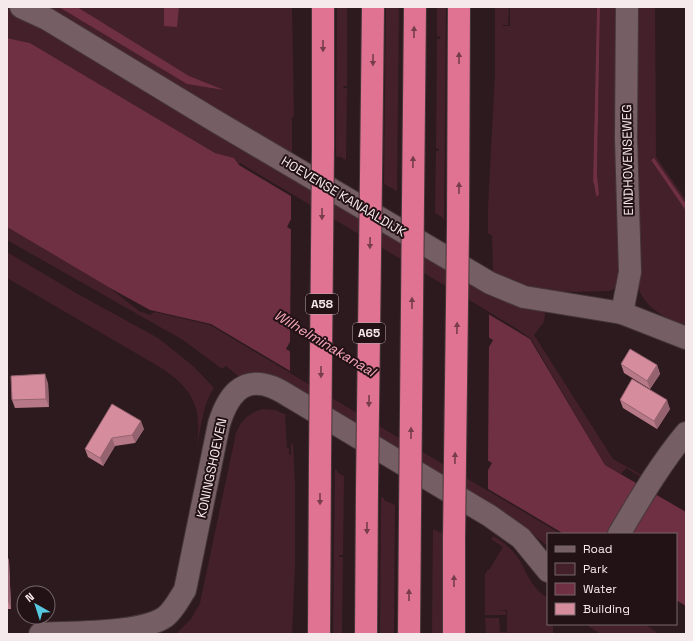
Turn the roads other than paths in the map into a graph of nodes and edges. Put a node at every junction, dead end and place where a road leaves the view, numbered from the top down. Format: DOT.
graph roads {
  1 [pos="21,7"];
  2 [pos="323,7"];
  3 [pos="373,7"];
  4 [pos="415,7"];
  5 [pos="459,7"];
  6 [pos="627,7"];
  7 [pos="622,313"];
  8 [pos="686,338"];
  9 [pos="686,433"];
  10 [pos="620,533"];
  11 [pos="547,570"];
  12 [pos="318,630"];
  13 [pos="40,634"];
  14 [pos="366,634"];
  15 [pos="409,634"];
  16 [pos="454,634"];
  1 -- 7 [label="street, HOEVENSE KANAALDIJK"];
  2 -- 12 [label="highway, A58, one-way, bridge"];
  3 -- 14 [label="highway, A65, one-way, bridge"];
  15 -- 4 [label="highway, one-way, bridge"];
  16 -- 5 [label="highway, one-way, bridge"];
  6 -- 7 [label="street, EINDHOVENSEWEG"];
  7 -- 8 [label="street, HOEVENSE KANAALDIJK"];
  9 -- 10 [label="street"];
  11 -- 13 [label="street, KONINGSHOEVEN"];
}
